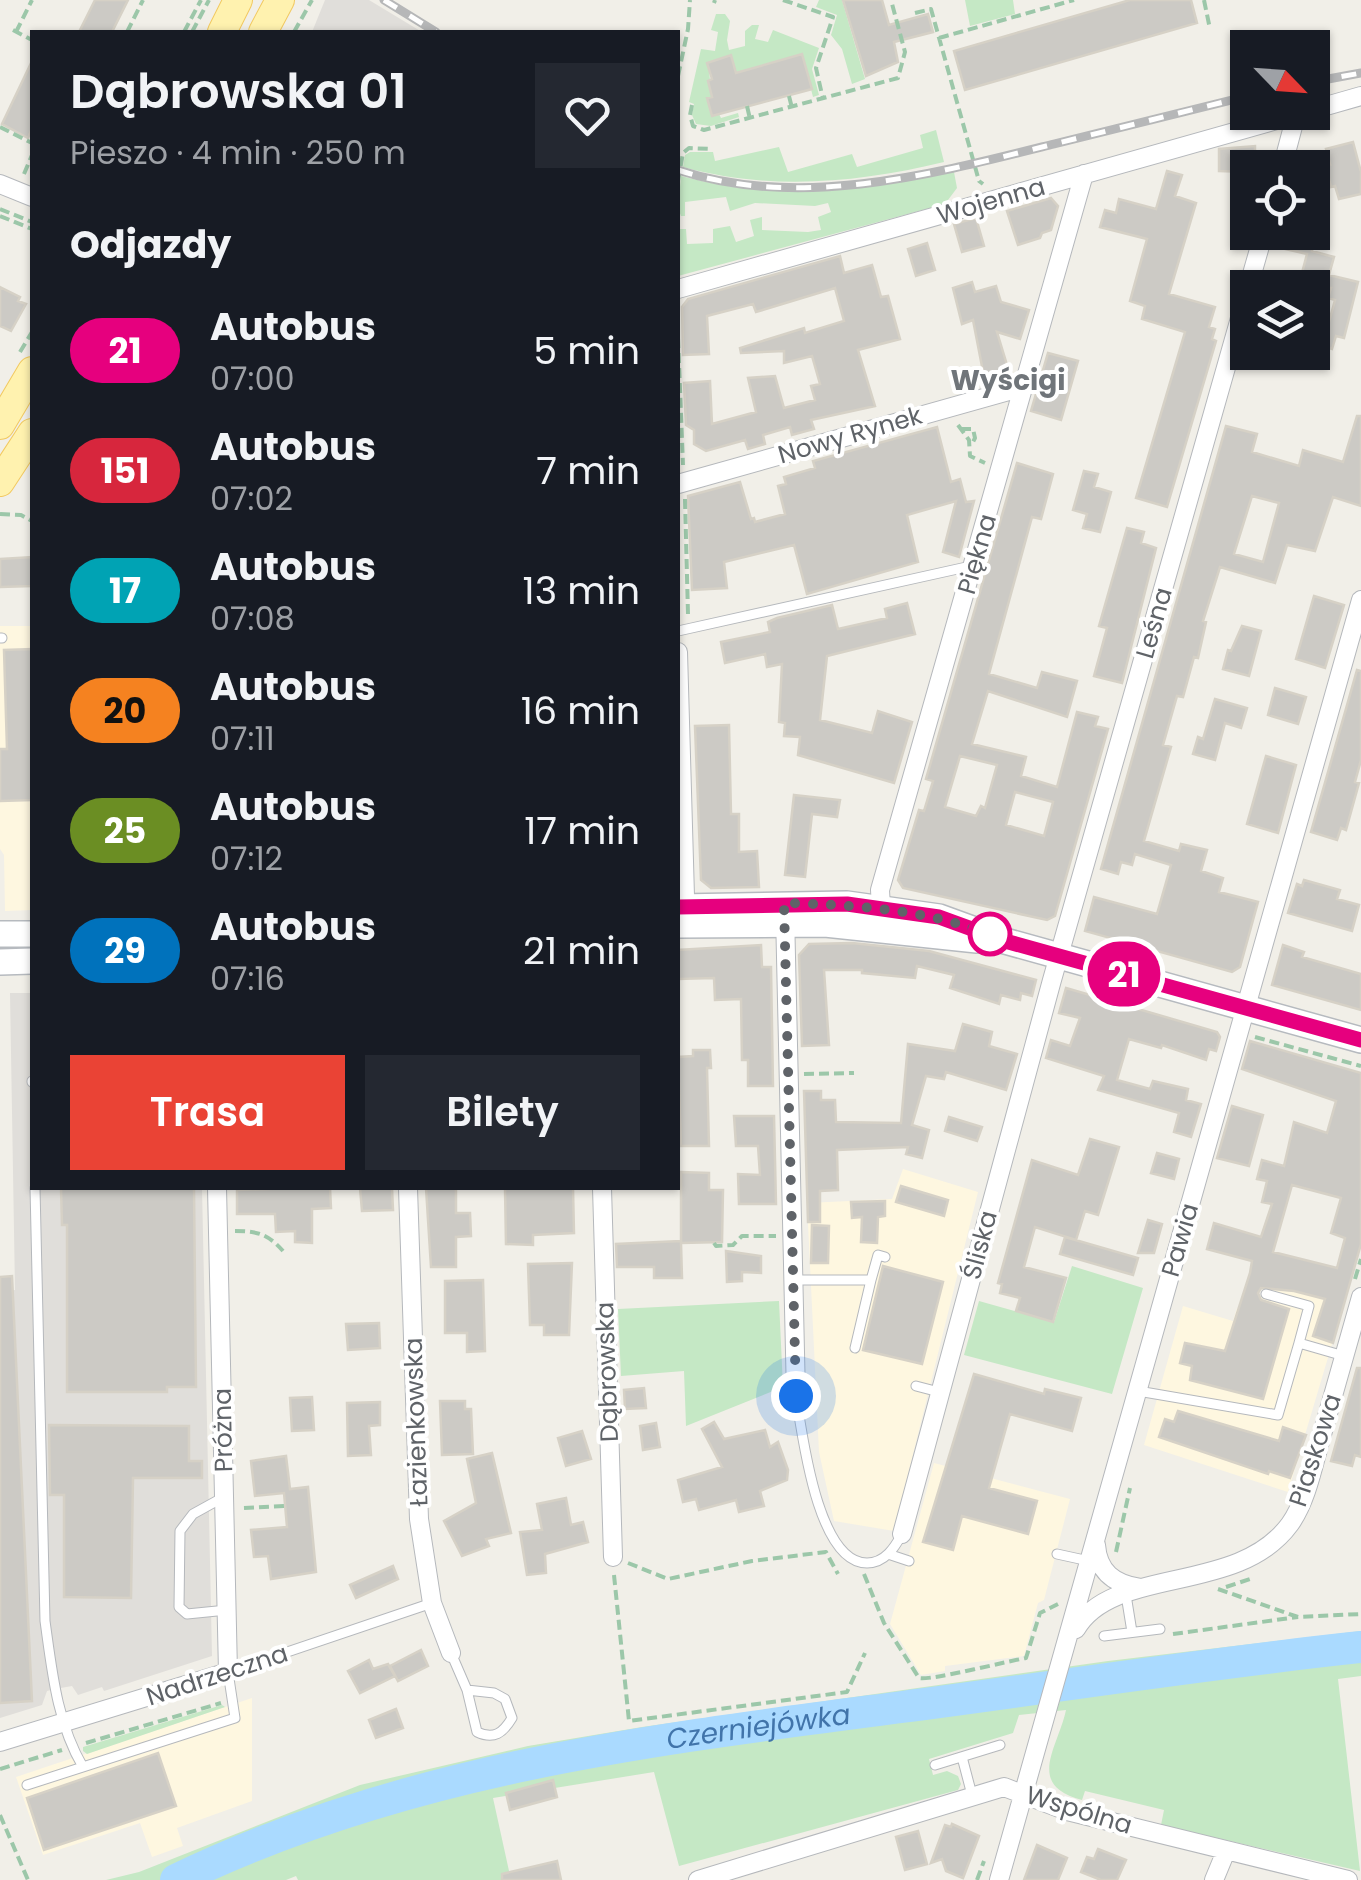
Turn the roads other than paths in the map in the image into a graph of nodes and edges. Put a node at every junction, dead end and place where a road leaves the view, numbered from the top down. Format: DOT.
graph roads {
  1 [pos="238,0"];
  2 [pos="280,0"];
  3 [pos="223,30"];
  4 [pos="264,30"];
  5 [pos="1361,96"];
  6 [pos="1330,105"];
  7 [pos="1243,130"];
  8 [pos="1084,174"];
  9 [pos="0,184"];
  10 [pos="30,196"];
  11 [pos="680,289"];
  12 [pos="1230,353"];
  13 [pos="30,374"];
  14 [pos="1022,387"];
  15 [pos="0,425"];
  16 [pos="30,436"];
  17 [pos="0,482"];
  18 [pos="680,483"];
  19 [pos="974,566"];
  20 [pos="1361,600"];
  21 [pos="680,631"];
  22 [pos="880,907"];
  23 [pos="785,913"];
  24 [pos="680,914"];
  25 [pos="896,930"];
  26 [pos="0,934"];
  27 [pos="30,934"];
  28 [pos="1005,941"];
  29 [pos="1059,956"];
  30 [pos="0,962"];
  31 [pos="30,962"];
  32 [pos="1246,1007"];
  33 [pos="1361,1040"];
  34 [pos="35,1190"];
  35 [pos="217,1190"];
  36 [pos="408,1190"];
  37 [pos="602,1190"];
  38 [pos="885,1257"];
  39 [pos="792,1280"];
  40 [pos="872,1280"];
  41 [pos="1266,1294"];
  42 [pos="1361,1297"];
  43 [pos="1298,1343"];
  44 [pos="855,1348"];
  45 [pos="1344,1356"];
  46 [pos="916,1386"];
  47 [pos="1138,1391"];
  48 [pos="940,1392"];
  49 [pos="796,1396"];
  50 [pos="231,1502"];
  51 [pos="902,1534"];
  52 [pos="1096,1540"];
  53 [pos="888,1554"];
  54 [pos="1057,1554"];
  55 [pos="613,1557"];
  56 [pos="908,1561"];
  57 [pos="1090,1561"];
  58 [pos="1135,1592"];
  59 [pos="432,1603"];
  60 [pos="227,1610"];
  61 [pos="1132,1632"];
  62 [pos="1160,1632"];
  63 [pos="1104,1636"];
  64 [pos="1065,1649"];
  65 [pos="451,1653"];
  66 [pos="228,1672"];
  67 [pos="466,1690"];
  68 [pos="64,1722"];
  69 [pos="0,1742"];
  70 [pos="1000,1745"];
  71 [pos="962,1757"];
  72 [pos="935,1766"];
  73 [pos="83,1767"];
  74 [pos="27,1785"];
  75 [pos="1024,1794"];
  76 [pos="972,1795"];
  77 [pos="1226,1851"];
  78 [pos="698,1880"];
  79 [pos="1000,1880"];
  80 [pos="1214,1880"];
  81 [pos="1348,1880"];
  1 -- 3 [label="main road"];
  2 -- 4 [label="main road"];
  5 -- 6 [label="street, Wojenna"];
  7 -- 8 [label="street, Wojenna"];
  8 -- 11 [label="street, Wojenna"];
  8 -- 14 [label="street, Piękna"];
  9 -- 10 [label="street"];
  12 -- 29 [label="street, Leśna"];
  13 -- 15 [label="main road"];
  14 -- 18 [label="street, Nowy Rynek"];
  14 -- 19 [label="street, Piękna"];
  16 -- 17 [label="main road"];
  19 -- 21 [label="lane"];
  19 -- 22 [label="street, Piękna"];
  20 -- 32 [label="street, Pawia"];
  22 -- 23 [label="main road"];
  22 -- 25 [label="street"];
  22 -- 28 [label="main road"];
  23 -- 24 [label="main road"];
  23 -- 25 [label="main road"];
  23 -- 39 [label="street"];
  25 -- 28 [label="main road"];
  26 -- 27 [label="main road"];
  28 -- 29 [label="main road"];
  29 -- 32 [label="main road"];
  29 -- 48 [label="street, Śliska"];
  30 -- 31 [label="main road"];
  32 -- 33 [label="main road"];
  32 -- 47 [label="street, Pawia"];
  34 -- 68 [label="lane"];
  35 -- 50 [label="street, Próżna"];
  36 -- 59 [label="street, Łazienkowska"];
  37 -- 55 [label="street, Dąbrowska"];
  38 -- 40 [label="lane"];
  39 -- 40 [label="lane"];
  39 -- 49 [label="street"];
  40 -- 44 [label="lane"];
  41 -- 43 [label="lane"];
  42 -- 45 [label="street, Piaskowa"];
  43 -- 45 [label="lane"];
  43 -- 47 [label="lane"];
  45 -- 58 [label="street, Piaskowa"];
  46 -- 48 [label="lane"];
  47 -- 52 [label="street, Pawia"];
  48 -- 51 [label="street, Śliska"];
  49 -- 53 [label="lane"];
  50 -- 60 [label="street, Próżna"];
  50 -- 60 [label="lane"];
  51 -- 53 [label="lane"];
  52 -- 57 [label="street, Pawia"];
  52 -- 58 [label="street"];
  53 -- 56 [label="lane"];
  54 -- 57 [label="lane"];
  57 -- 64 [label="street, Pawia"];
  58 -- 61 [label="lane"];
  58 -- 64 [label="street, Piaskowa"];
  59 -- 65 [label="street, Łazienkowska"];
  59 -- 66 [label="lane, Nadrzeczna"];
  60 -- 66 [label="street, Próżna"];
  61 -- 62 [label="lane"];
  61 -- 63 [label="lane"];
  64 -- 75 [label="street, Pawia"];
  65 -- 67 [label="lane"];
  66 -- 68 [label="street, Nadrzeczna"];
  66 -- 73 [label="lane"];
  67 -- 67 [label="lane"];
  68 -- 69 [label="street, Nadrzeczna"];
  68 -- 73 [label="lane"];
  70 -- 71 [label="lane"];
  71 -- 72 [label="lane"];
  71 -- 76 [label="lane"];
  73 -- 74 [label="lane"];
  75 -- 76 [label="street, Wspólna"];
  75 -- 77 [label="street, Wspólna"];
  75 -- 79 [label="street, Pawia"];
  76 -- 78 [label="street, Wspólna"];
  77 -- 80 [label="street"];
  77 -- 81 [label="street, Wspólna"];
}
